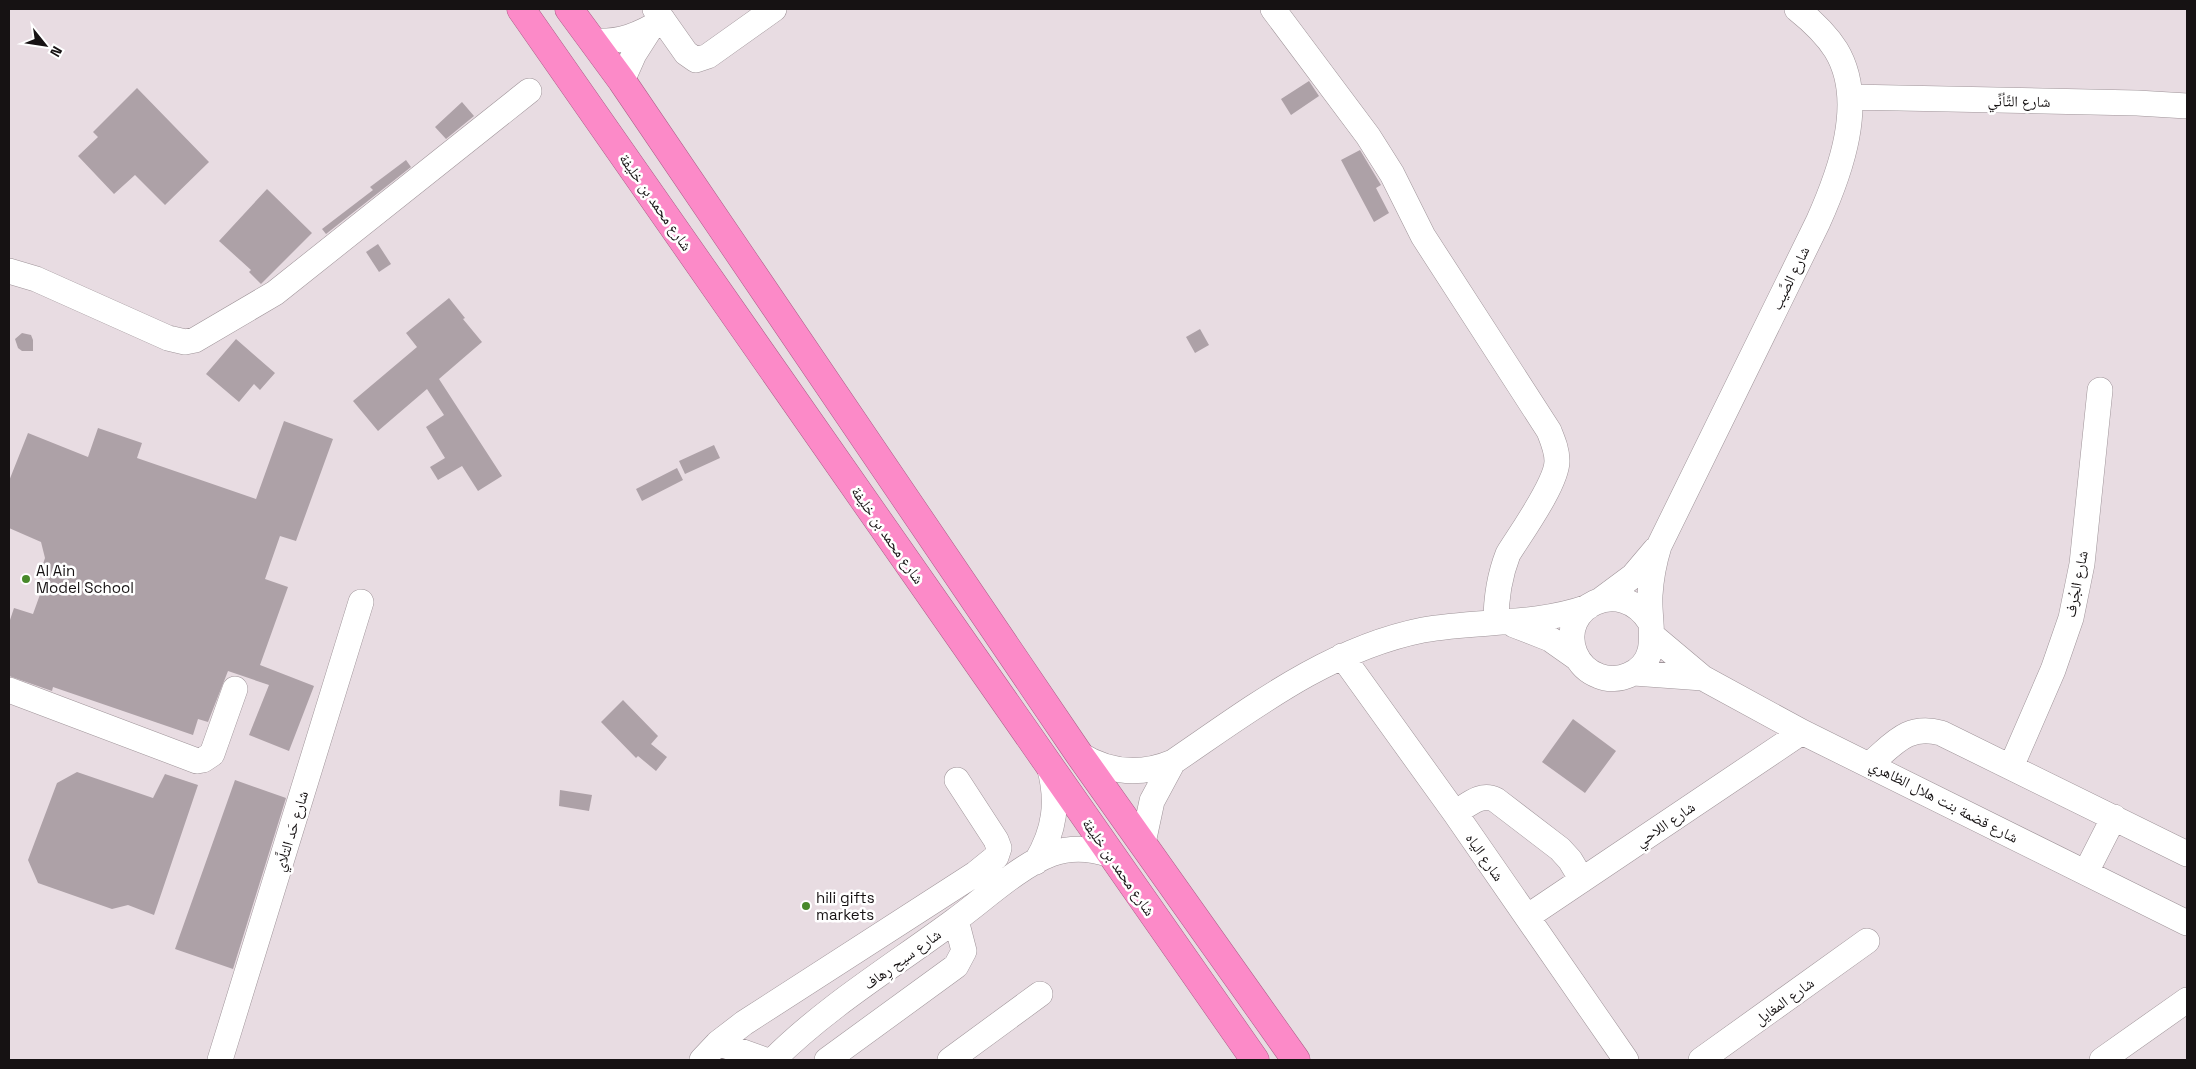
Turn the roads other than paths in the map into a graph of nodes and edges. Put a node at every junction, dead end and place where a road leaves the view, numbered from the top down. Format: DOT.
graph roads {
  1 [pos="522,9"];
  2 [pos="569,9"];
  3 [pos="774,9"];
  4 [pos="1273,9"];
  5 [pos="1797,9"];
  6 [pos="656,19"];
  7 [pos="592,41"];
  8 [pos="622,81"];
  9 [pos="529,90"];
  10 [pos="1850,97"];
  11 [pos="2187,106"];
  12 [pos="9,271"];
  13 [pos="2100,390"];
  14 [pos="1658,546"];
  15 [pos="361,602"];
  16 [pos="1595,603"];
  17 [pos="1500,622"];
  18 [pos="1651,629"];
  19 [pos="1342,656"];
  20 [pos="1577,658"];
  21 [pos="1634,673"];
  22 [pos="1703,678"];
  23 [pos="236,689"];
  24 [pos="9,690"];
  25 [pos="1802,732"];
  26 [pos="1079,754"];
  27 [pos="1173,762"];
  28 [pos="1870,764"];
  29 [pos="1049,766"];
  30 [pos="2011,767"];
  31 [pos="956,780"];
  32 [pos="1454,813"];
  33 [pos="2114,817"];
  34 [pos="1143,844"];
  35 [pos="2187,854"];
  36 [pos="1110,855"];
  37 [pos="1036,862"];
  38 [pos="2086,872"];
  39 [pos="1582,880"];
  40 [pos="982,884"];
  41 [pos="1527,917"];
  42 [pos="956,920"];
  43 [pos="2187,923"];
  44 [pos="1867,942"];
  45 [pos="1040,994"];
  46 [pos="2187,1000"];
  47 [pos="799,1034"];
  48 [pos="710,1052"];
  49 [pos="220,1060"];
  50 [pos="765,1060"];
  51 [pos="773,1060"];
  52 [pos="819,1060"];
  53 [pos="827,1060"];
  54 [pos="950,1060"];
  55 [pos="1255,1060"];
  56 [pos="1296,1060"];
  57 [pos="1626,1060"];
  58 [pos="1701,1060"];
  59 [pos="2102,1060"];
  1 -- 29 [label="highway, شارع محمد بن خليفة"];
  2 -- 7 [label="highway"];
  3 -- 6 [label="street"];
  4 -- 17 [label="street"];
  5 -- 10 [label="street, شارع الصَّيب"];
  6 -- 7 [label="street"];
  6 -- 8 [label="street"];
  7 -- 8 [label="highway"];
  8 -- 26 [label="highway"];
  9 -- 12 [label="street"];
  10 -- 11 [label="street, شارع التَّأنِّي"];
  10 -- 14 [label="street, شارع الصَّيب"];
  13 -- 30 [label="street, شارع الجُرف"];
  14 -- 16 [label="street, شارع الصَّيب"];
  14 -- 18 [label="street, شارع الصَّيب"];
  15 -- 49 [label="street, شارع حَد التلَّاي"];
  16 -- 17 [label="street"];
  16 -- 18 [label="street"];
  16 -- 20 [label="street"];
  17 -- 19 [label="street"];
  17 -- 20 [label="street"];
  18 -- 21 [label="street"];
  18 -- 22 [label="street, شارع قضمة بنت هلال الظاهري"];
  19 -- 27 [label="street"];
  19 -- 32 [label="street, شارع الياه"];
  20 -- 21 [label="street"];
  21 -- 22 [label="street, شارع قضمة بنت هلال الظاهري"];
  22 -- 25 [label="street, شارع قضمة بنت هلال الظاهري"];
  23 -- 24 [label="street"];
  25 -- 28 [label="street, شارع قضمة بنت هلال الظاهري"];
  25 -- 39 [label="street, شارع اللاحي"];
  26 -- 27 [label="street"];
  26 -- 34 [label="highway"];
  27 -- 34 [label="street"];
  28 -- 30 [label="street"];
  28 -- 38 [label="street, شارع قضمة بنت هلال الظاهري"];
  29 -- 36 [label="highway, شارع محمد بن خليفة"];
  29 -- 37 [label="street, شارع سيح رِهاف"];
  30 -- 33 [label="street"];
  31 -- 40 [label="street"];
  32 -- 39 [label="street"];
  32 -- 41 [label="street, شارع الياه"];
  33 -- 35 [label="street"];
  33 -- 38 [label="street"];
  34 -- 56 [label="highway"];
  36 -- 37 [label="street, شارع سيح رِهاف"];
  36 -- 55 [label="highway, شارع محمد بن خليفة"];
  37 -- 40 [label="street, شارع سيح رِهاف"];
  38 -- 43 [label="street, شارع قضمة بنت هلال الظاهري"];
  39 -- 41 [label="street, شارع اللاحي"];
  40 -- 42 [label="street, شارع سيح رِهاف"];
  40 -- 48 [label="street"];
  41 -- 57 [label="street, شارع الياه"];
  42 -- 47 [label="street, شارع سيح رِهاف"];
  42 -- 53 [label="street"];
  44 -- 58 [label="street, شارع المغايل"];
  45 -- 54 [label="street"];
  46 -- 59 [label="street"];
  47 -- 51 [label="street, شارع سيح رِهاف"];
  47 -- 52 [label="street"];
  48 -- 50 [label="street"];
}
